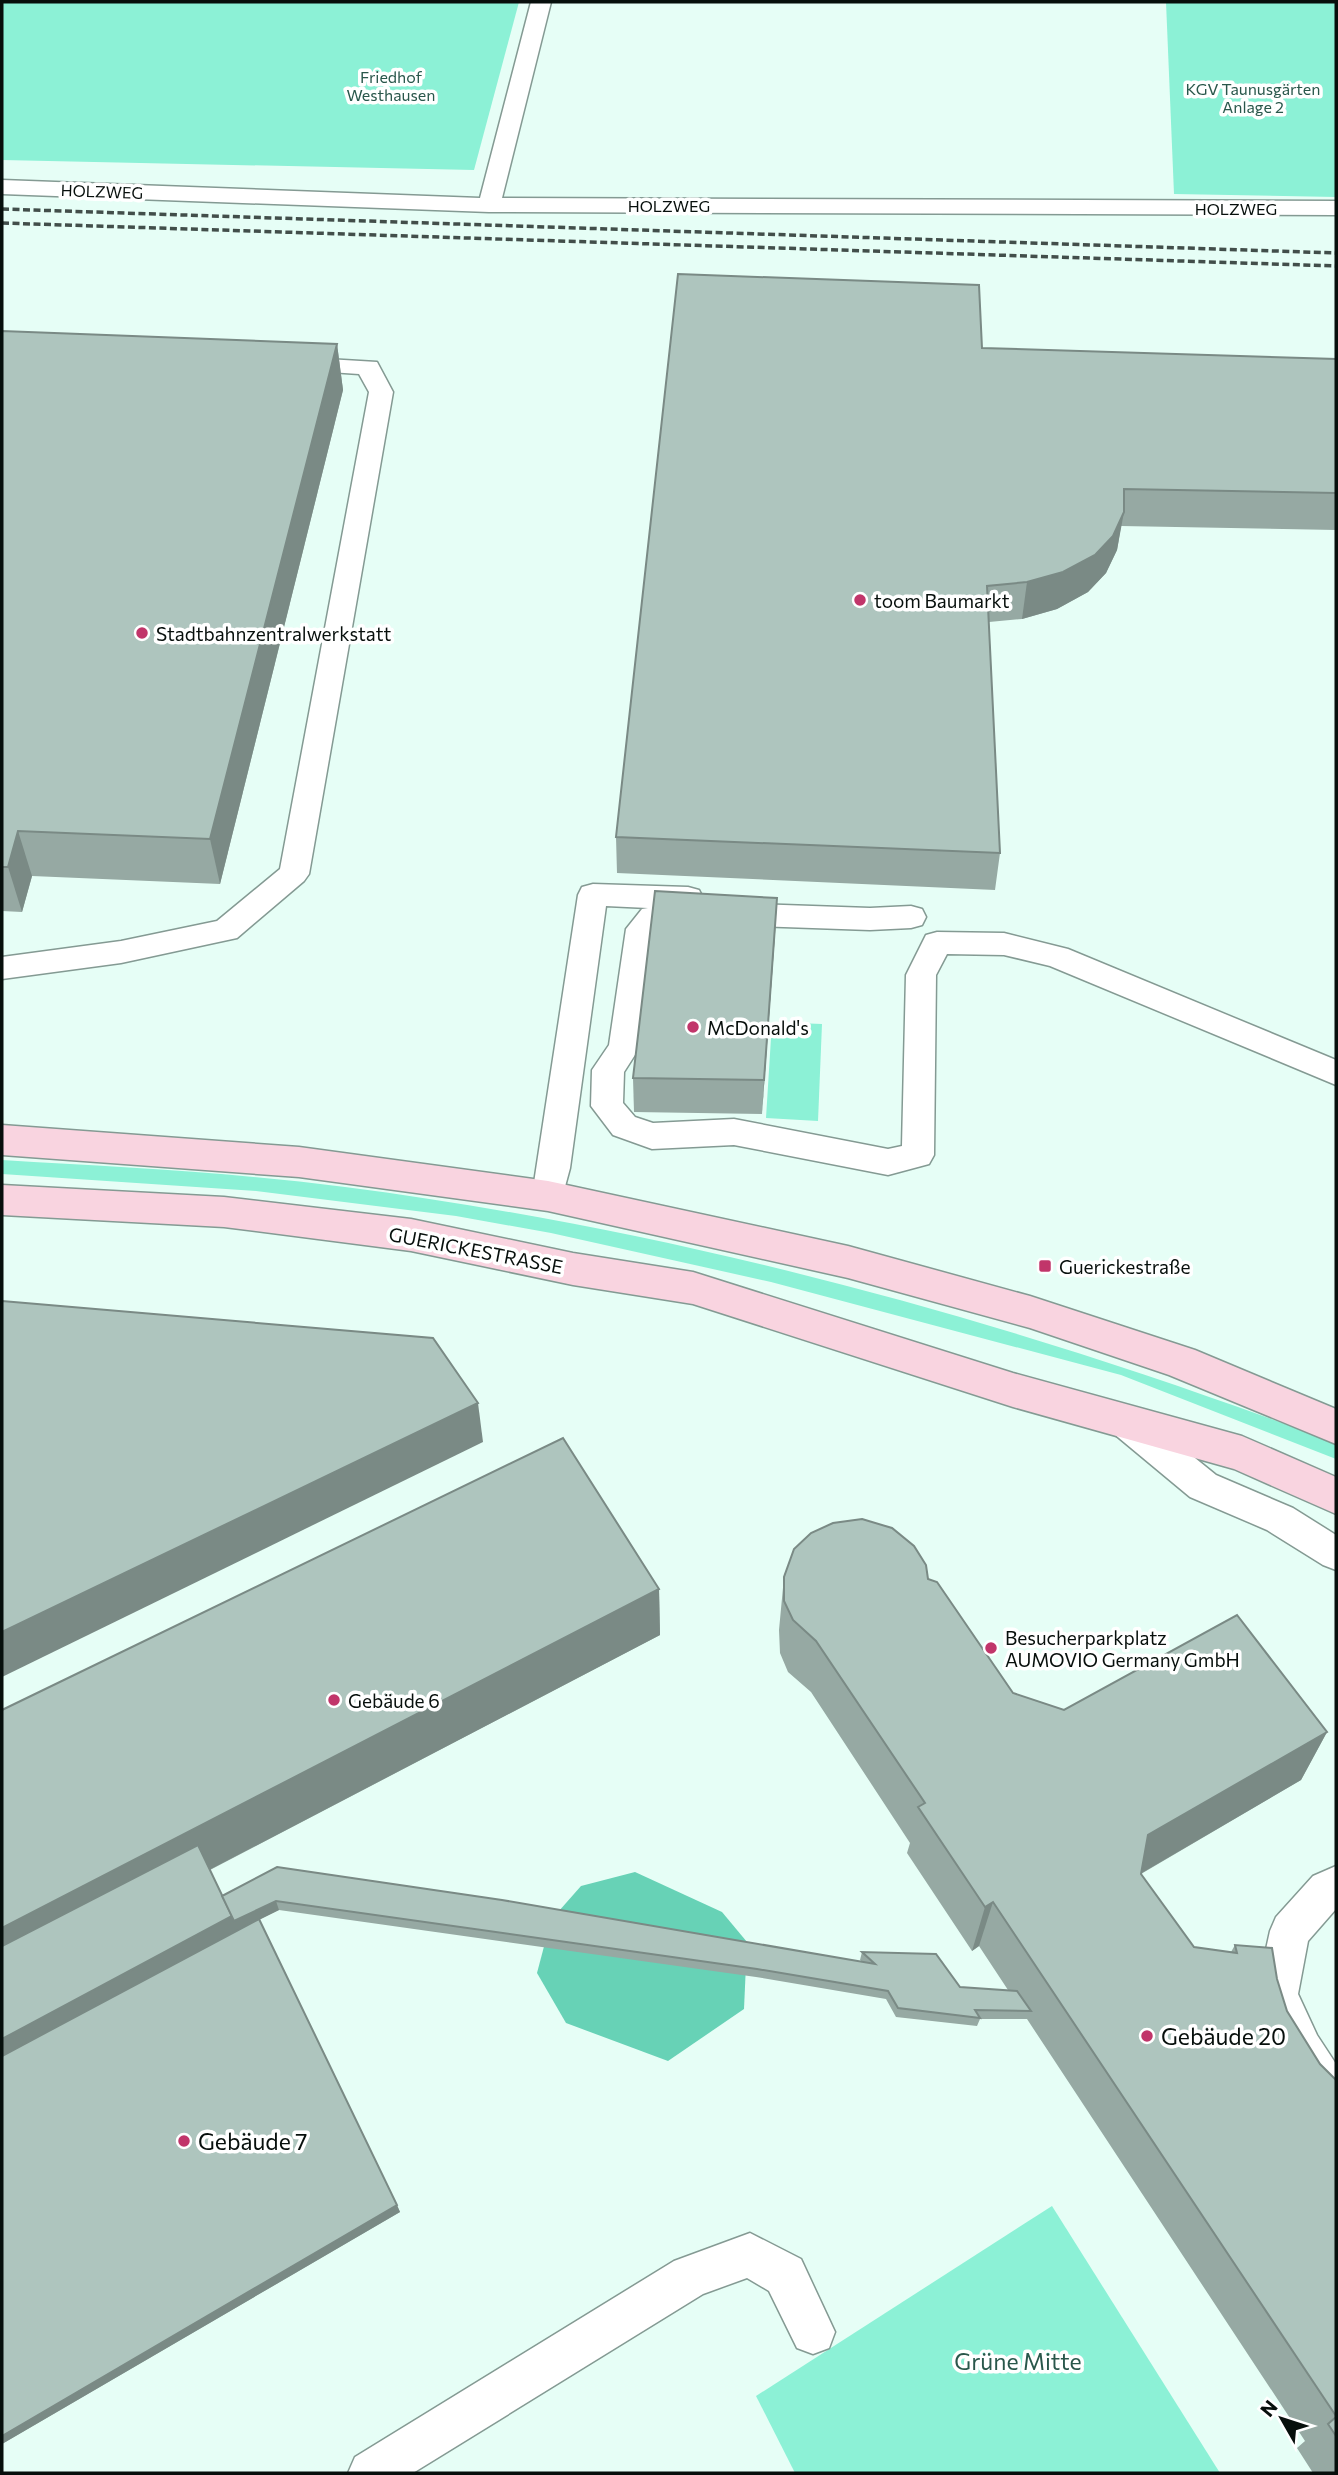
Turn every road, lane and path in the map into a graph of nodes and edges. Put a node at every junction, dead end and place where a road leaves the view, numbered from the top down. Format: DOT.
graph roads {
  1 [pos="541,2"];
  2 [pos="2,187"];
  3 [pos="489,205"];
  4 [pos="1336,208"];
  5 [pos="273,363"];
  6 [pos="911,917"];
  7 [pos="937,943"];
  8 [pos="2,968"];
  9 [pos="1336,1073"];
  10 [pos="2,1140"];
  11 [pos="548,1196"];
  12 [pos="2,1200"];
  13 [pos="1125,1422"];
  14 [pos="1336,1427"];
  15 [pos="1336,1496"];
  16 [pos="1336,1554"];
  17 [pos="1336,1885"];
  18 [pos="1336,2100"];
  19 [pos="813,2332"];
  20 [pos="371,2473"];
  1 -- 3 [label="lane"];
  2 -- 3 [label="lane, HOLZWEG"];
  3 -- 4 [label="lane, HOLZWEG"];
  5 -- 8 [label="lane"];
  6 -- 7 [label="lane"];
  6 -- 7 [label="lane"];
  6 -- 11 [label="lane"];
  7 -- 9 [label="lane"];
  10 -- 11 [label="main road"];
  11 -- 14 [label="main road"];
  12 -- 13 [label="main road, GUERICKESTRASSE"];
  13 -- 15 [label="main road, GUERICKESTRASSE"];
  13 -- 16 [label="lane"];
  17 -- 18 [label="lane"];
  19 -- 20 [label="lane"];
}
